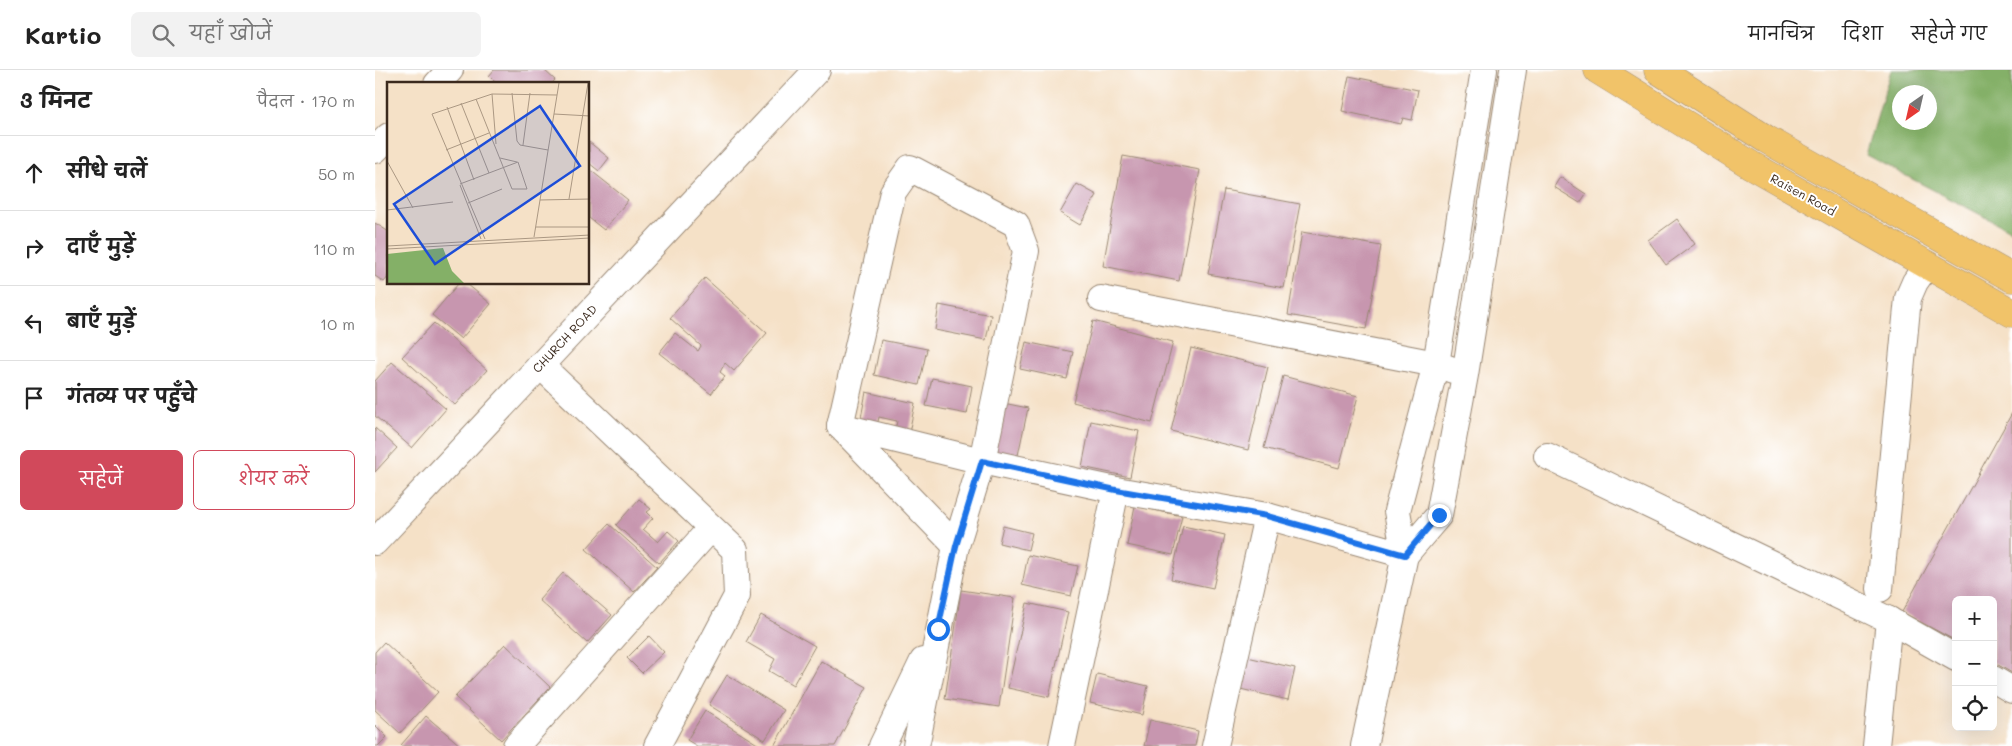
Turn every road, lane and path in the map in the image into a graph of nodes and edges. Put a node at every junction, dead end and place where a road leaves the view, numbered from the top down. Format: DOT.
graph roads {
  1 [pos="450,70"];
  2 [pos="817,70"];
  3 [pos="1484,70"];
  4 [pos="1513,70"];
  5 [pos="1598,70"];
  6 [pos="1658,70"];
  7 [pos="439,82"];
  8 [pos="387,138"];
  9 [pos="375,150"];
  10 [pos="1927,265"];
  11 [pos="2012,278"];
  12 [pos="1101,299"];
  13 [pos="2012,313"];
  14 [pos="1436,364"];
  15 [pos="540,365"];
  16 [pos="1465,375"];
  17 [pos="841,426"];
  18 [pos="1547,456"];
  19 [pos="982,461"];
  20 [pos="1116,490"];
  21 [pos="1267,516"];
  22 [pos="711,528"];
  23 [pos="375,542"];
  24 [pos="956,546"];
  25 [pos="1405,555"];
  26 [pos="1880,589"];
  27 [pos="1889,620"];
  28 [pos="938,629"];
  29 [pos="1952,656"];
  30 [pos="1997,681"];
  31 [pos="2012,690"];
  32 [pos="517,746"];
  33 [pos="657,746"];
  34 [pos="882,746"];
  35 [pos="916,746"];
  36 [pos="1062,746"];
  37 [pos="1215,746"];
  38 [pos="1364,746"];
  39 [pos="1876,746"];
  1 -- 7 [label="street"];
  2 -- 15 [label="street, CHURCH ROAD"];
  3 -- 14 [label="street"];
  4 -- 16 [label="street"];
  5 -- 10 [label="main road, Raisen Road"];
  6 -- 11 [label="main road"];
  8 -- 9 [label="street"];
  10 -- 13 [label="main road, Raisen Road"];
  10 -- 26 [label="street"];
  12 -- 14 [label="street"];
  14 -- 16 [label="street"];
  14 -- 25 [label="street"];
  15 -- 22 [label="street"];
  15 -- 23 [label="street, CHURCH ROAD"];
  16 -- 25 [label="street"];
  17 -- 19 [label="street"];
  17 -- 19 [label="street"];
  17 -- 24 [label="street"];
  18 -- 27 [label="street"];
  19 -- 20 [label="street"];
  19 -- 24 [label="street"];
  20 -- 21 [label="street"];
  20 -- 36 [label="street"];
  21 -- 25 [label="street"];
  21 -- 37 [label="street"];
  22 -- 32 [label="street"];
  22 -- 33 [label="street"];
  24 -- 28 [label="street"];
  25 -- 38 [label="street"];
  27 -- 29 [label="street"];
  27 -- 39 [label="street"];
  28 -- 34 [label="street"];
  28 -- 35 [label="street"];
  30 -- 31 [label="street"];
}
